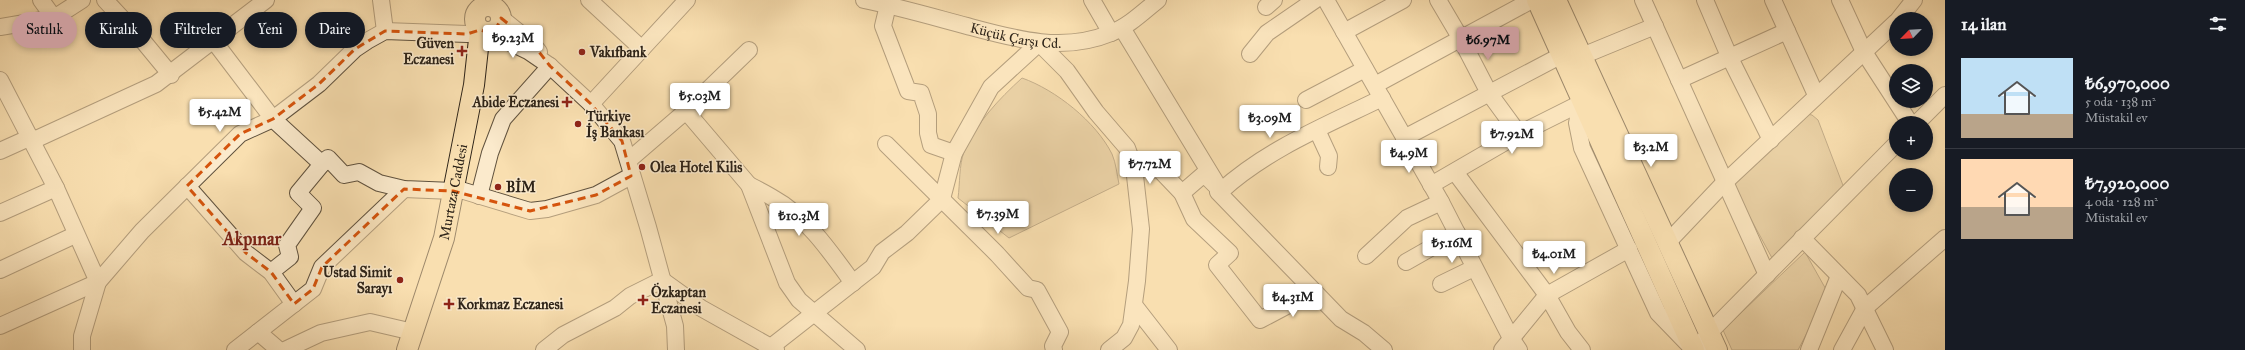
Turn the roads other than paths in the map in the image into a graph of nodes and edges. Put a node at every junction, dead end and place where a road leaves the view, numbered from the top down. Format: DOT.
graph roads {
  1 [pos="41,0"];
  2 [pos="82,0"];
  3 [pos="105,0"];
  4 [pos="266,0"];
  5 [pos="381,0"];
  6 [pos="589,0"];
  7 [pos="864,0"];
  8 [pos="1092,0"];
  9 [pos="1158,0"];
  10 [pos="1315,0"];
  11 [pos="1326,0"];
  12 [pos="1403,0"];
  13 [pos="1438,0"];
  14 [pos="1532,0"];
  15 [pos="1537,0"];
  16 [pos="1556,0"];
  17 [pos="1643,0"];
  18 [pos="1705,0"];
  19 [pos="1773,0"];
  20 [pos="1840,0"];
  21 [pos="1914,0"];
  22 [pos="681,2"];
  23 [pos="888,5"];
  24 [pos="50,12"];
  25 [pos="63,12"];
  26 [pos="485,12"];
  27 [pos="1905,12"];
  28 [pos="236,23"];
  29 [pos="12,25"];
  30 [pos="1654,26"];
  31 [pos="0,27"];
  32 [pos="1889,29"];
  33 [pos="385,31"];
  34 [pos="1116,31"];
  35 [pos="1787,31"];
  36 [pos="1344,32"];
  37 [pos="1461,39"];
  38 [pos="1040,43"];
  39 [pos="203,48"];
  40 [pos="219,48"];
  41 [pos="642,49"];
  42 [pos="749,50"];
  43 [pos="1864,52"];
  44 [pos="1250,54"];
  45 [pos="1560,56"];
  46 [pos="1582,56"];
  47 [pos="1730,56"];
  48 [pos="550,66"];
  49 [pos="1365,69"];
  50 [pos="171,75"];
  51 [pos="0,80"];
  52 [pos="1679,80"];
  53 [pos="1379,91"];
  54 [pos="1489,93"];
  55 [pos="1816,95"];
  56 [pos="1945,95"];
  57 [pos="1306,100"];
  58 [pos="1581,103"];
  59 [pos="591,104"];
  60 [pos="686,111"];
  61 [pos="1905,116"];
  62 [pos="1924,116"];
  63 [pos="273,119"];
  64 [pos="1317,130"];
  65 [pos="1519,134"];
  66 [pos="1404,138"];
  67 [pos="31,139"];
  68 [pos="1771,140"];
  69 [pos="886,144"];
  70 [pos="0,151"];
  71 [pos="1889,151"];
  72 [pos="954,153"];
  73 [pos="629,160"];
  74 [pos="322,164"];
  75 [pos="1134,167"];
  76 [pos="1328,167"];
  77 [pos="1455,172"];
  78 [pos="631,176"];
  79 [pos="1724,183"];
  80 [pos="1431,184"];
  81 [pos="749,185"];
  82 [pos="187,186"];
  83 [pos="56,188"];
  84 [pos="404,189"];
  85 [pos="454,190"];
  86 [pos="1221,191"];
  87 [pos="1182,193"];
  88 [pos="479,196"];
  89 [pos="942,199"];
  90 [pos="1441,202"];
  91 [pos="0,213"];
  92 [pos="1457,233"];
  93 [pos="75,235"];
  94 [pos="1802,238"];
  95 [pos="1944,240"];
  96 [pos="1668,242"];
  97 [pos="1629,249"];
  98 [pos="1366,256"];
  99 [pos="1406,262"];
  100 [pos="1474,268"];
  101 [pos="0,270"];
  102 [pos="271,272"];
  103 [pos="1767,275"];
  104 [pos="1839,276"];
  105 [pos="662,280"];
  106 [pos="98,282"];
  107 [pos="853,284"];
  108 [pos="1441,284"];
  109 [pos="1313,292"];
  110 [pos="1547,295"];
  111 [pos="294,304"];
  112 [pos="1134,305"];
  113 [pos="1865,308"];
  114 [pos="814,315"];
  115 [pos="0,326"];
  116 [pos="258,332"];
  117 [pos="410,341"];
  118 [pos="1713,341"];
  119 [pos="1510,346"];
  120 [pos="772,349"];
  121 [pos="82,350"];
  122 [pos="235,350"];
  123 [pos="279,350"];
  124 [pos="285,350"];
  125 [pos="544,350"];
  126 [pos="676,350"];
  127 [pos="857,350"];
  128 [pos="1054,350"];
  129 [pos="1109,350"];
  130 [pos="1169,350"];
  131 [pos="1384,350"];
  132 [pos="1582,350"];
  133 [pos="1695,350"];
  134 [pos="1808,350"];
  135 [pos="1842,350"];
  136 [pos="1885,350"];
  1 -- 24 [label="street"];
  2 -- 25 [label="street"];
  3 -- 50 [label="street"];
  4 -- 28 [label="street"];
  5 -- 33 [label="street"];
  6 -- 41 [label="street"];
  7 -- 23 [label="street, Küçük Çarşı Cd."];
  8 -- 34 [label="street"];
  9 -- 34 [label="street, Küçük Çarşı Cd."];
  10 -- 44 [label="street"];
  11 -- 36 [label="street"];
  12 -- 36 [label="street"];
  13 -- 37 [label="street"];
  14 -- 37 [label="street"];
  15 -- 45 [label="main road"];
  16 -- 46 [label="main road"];
  17 -- 30 [label="street"];
  18 -- 47 [label="street"];
  19 -- 35 [label="street"];
  20 -- 43 [label="street"];
  21 -- 27 [label="street"];
  22 -- 41 [label="street"];
  23 -- 38 [label="street, Küçük Çarşı Cd."];
  23 -- 72 [label="street"];
  26 -- 33 [label="street"];
  26 -- 48 [label="street"];
  26 -- 85 [label="main road, Murtaza Caddesi"];
  29 -- 31 [label="street"];
  30 -- 46 [label="street"];
  30 -- 52 [label="street"];
  32 -- 43 [label="street"];
  33 -- 63 [label="street"];
  34 -- 38 [label="street, Küçük Çarşı Cd."];
  34 -- 86 [label="street"];
  35 -- 47 [label="street"];
  35 -- 55 [label="street"];
  36 -- 49 [label="street"];
  37 -- 53 [label="street"];
  37 -- 54 [label="street"];
  38 -- 72 [label="street"];
  38 -- 75 [label="street"];
  39 -- 50 [label="street"];
  40 -- 63 [label="street"];
  41 -- 59 [label="street"];
  42 -- 60 [label="street"];
  43 -- 55 [label="street"];
  43 -- 61 [label="street"];
  45 -- 54 [label="street"];
  45 -- 58 [label="main road"];
  46 -- 96 [label="main road"];
  47 -- 52 [label="street"];
  47 -- 68 [label="street"];
  48 -- 59 [label="street"];
  48 -- 88 [label="street"];
  49 -- 53 [label="street"];
  49 -- 57 [label="street"];
  50 -- 67 [label="street"];
  51 -- 67 [label="street"];
  52 -- 79 [label="street"];
  53 -- 64 [label="street"];
  53 -- 66 [label="street"];
  54 -- 65 [label="street"];
  54 -- 66 [label="street"];
  55 -- 68 [label="street"];
  56 -- 62 [label="street"];
  58 -- 65 [label="street"];
  58 -- 97 [label="street"];
  58 -- 133 [label="main road"];
  59 -- 73 [label="street"];
  60 -- 73 [label="street"];
  60 -- 81 [label="street"];
  63 -- 74 [label="street"];
  63 -- 82 [label="street"];
  64 -- 76 [label="street"];
  64 -- 86 [label="street"];
  65 -- 77 [label="street"];
  66 -- 80 [label="street"];
  67 -- 70 [label="street"];
  67 -- 83 [label="street"];
  68 -- 79 [label="street"];
  69 -- 89 [label="street"];
  71 -- 94 [label="street"];
  72 -- 89 [label="street"];
  73 -- 78 [label="street"];
  74 -- 84 [label="street"];
  74 -- 102 [label="street"];
  75 -- 87 [label="street"];
  75 -- 112 [label="street"];
  77 -- 80 [label="street"];
  77 -- 110 [label="street"];
  78 -- 88 [label="street"];
  78 -- 105 [label="street"];
  79 -- 96 [label="street"];
  79 -- 103 [label="street"];
  80 -- 90 [label="street"];
  81 -- 107 [label="street"];
  81 -- 114 [label="street"];
  82 -- 102 [label="street"];
  82 -- 106 [label="street"];
  83 -- 91 [label="street"];
  83 -- 93 [label="street"];
  84 -- 85 [label="street"];
  84 -- 111 [label="street"];
  85 -- 88 [label="street"];
  85 -- 117 [label="main road, Murtaza Caddesi"];
  86 -- 87 [label="street"];
  86 -- 109 [label="street"];
  87 -- 109 [label="street"];
  89 -- 107 [label="street"];
  89 -- 128 [label="street"];
  90 -- 92 [label="street"];
  90 -- 98 [label="street"];
  92 -- 99 [label="street"];
  92 -- 100 [label="street"];
  93 -- 101 [label="street"];
  93 -- 106 [label="street"];
  94 -- 103 [label="street"];
  94 -- 104 [label="street"];
  95 -- 113 [label="street"];
  96 -- 118 [label="main road"];
  97 -- 110 [label="street"];
  97 -- 133 [label="street"];
  100 -- 108 [label="street"];
  100 -- 119 [label="street"];
  102 -- 111 [label="street"];
  103 -- 118 [label="street"];
  104 -- 113 [label="street"];
  104 -- 134 [label="street"];
  105 -- 120 [label="street"];
  105 -- 125 [label="street"];
  105 -- 126 [label="street"];
  106 -- 115 [label="street"];
  106 -- 121 [label="street"];
  107 -- 114 [label="street"];
  109 -- 131 [label="street"];
  110 -- 119 [label="street"];
  110 -- 132 [label="street"];
  111 -- 116 [label="street"];
  112 -- 129 [label="street"];
  112 -- 130 [label="street"];
  113 -- 135 [label="street"];
  113 -- 136 [label="street"];
  114 -- 120 [label="street"];
  114 -- 127 [label="street"];
  116 -- 122 [label="street"];
  116 -- 123 [label="street"];
  117 -- 124 [label="street"];
  118 -- 133 [label="street"];
}
